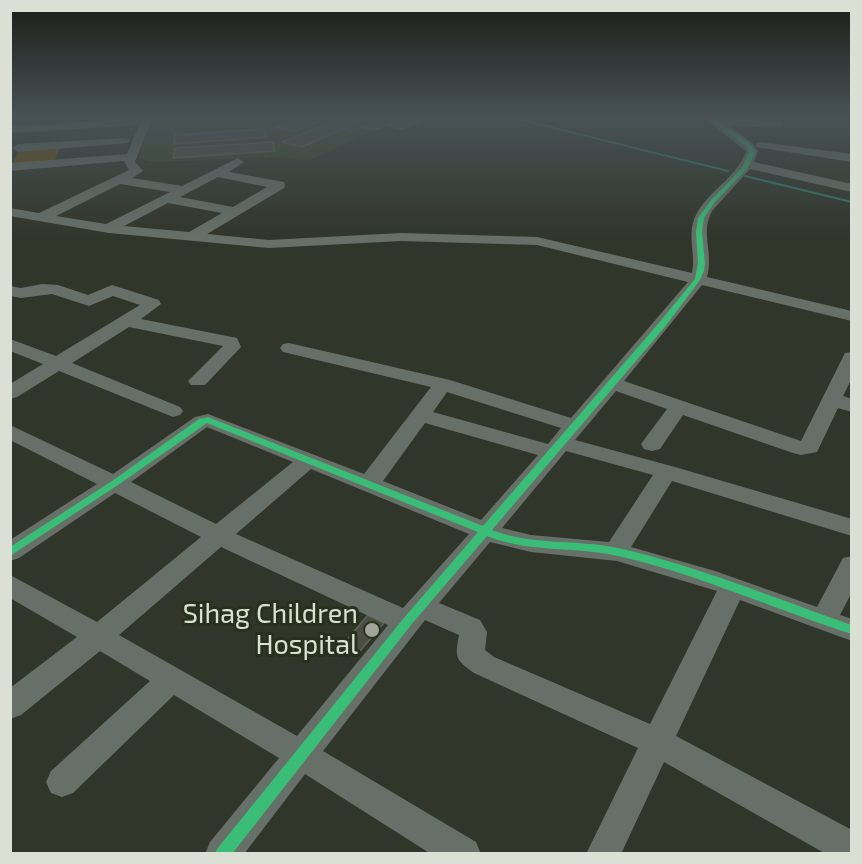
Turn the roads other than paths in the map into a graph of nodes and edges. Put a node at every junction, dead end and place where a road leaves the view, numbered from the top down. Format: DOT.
graph roads {
  1 [pos="112,158"];
  2 [pos="131,158"];
  3 [pos="749,158"];
  4 [pos="762,158"];
  5 [pos="238,162"];
  6 [pos="10,166"];
  7 [pos="216,173"];
  8 [pos="118,180"];
  9 [pos="852,188"];
  10 [pos="184,190"];
  11 [pos="167,199"];
  12 [pos="234,211"];
  13 [pos="10,212"];
  14 [pos="42,217"];
  15 [pos="109,229"];
  16 [pos="191,237"];
  17 [pos="698,279"];
  18 [pos="10,291"];
  19 [pos="852,316"];
  20 [pos="128,321"];
  21 [pos="10,344"];
  22 [pos="290,348"];
  23 [pos="852,357"];
  24 [pos="55,364"];
  25 [pos="198,381"];
  26 [pos="611,383"];
  27 [pos="443,384"];
  28 [pos="10,393"];
  29 [pos="831,399"];
  30 [pos="679,406"];
  31 [pos="852,406"];
  32 [pos="172,411"];
  33 [pos="421,415"];
  34 [pos="10,431"];
  35 [pos="562,440"];
  36 [pos="652,444"];
  37 [pos="309,460"];
  38 [pos="667,472"];
  39 [pos="115,483"];
  40 [pos="369,484"];
  41 [pos="852,528"];
  42 [pos="485,531"];
  43 [pos="219,536"];
  44 [pos="10,552"];
  45 [pos="615,552"];
  46 [pos="852,565"];
  47 [pos="10,585"];
  48 [pos="732,588"];
  49 [pos="414,614"];
  50 [pos="824,620"];
  51 [pos="852,630"];
  52 [pos="99,636"];
  53 [pos="172,678"];
  54 [pos="11,705"];
  55 [pos="658,742"];
  56 [pos="301,754"];
  57 [pos="62,782"];
  58 [pos="852,849"];
  59 [pos="224,853"];
  60 [pos="464,854"];
  61 [pos="603,854"];
  1 -- 6 [label="street"];
  2 -- 8 [label="street"];
  3 -- 17 [label="street"];
  4 -- 9 [label="street"];
  5 -- 7 [label="street"];
  7 -- 10 [label="street"];
  7 -- 12 [label="street"];
  8 -- 10 [label="street"];
  8 -- 14 [label="street"];
  10 -- 11 [label="street"];
  11 -- 12 [label="street"];
  11 -- 15 [label="street"];
  12 -- 16 [label="street"];
  13 -- 14 [label="street"];
  14 -- 15 [label="street"];
  15 -- 16 [label="street"];
  16 -- 17 [label="street"];
  17 -- 19 [label="street"];
  17 -- 26 [label="street"];
  18 -- 20 [label="street"];
  20 -- 24 [label="street"];
  20 -- 25 [label="street"];
  21 -- 24 [label="street"];
  22 -- 27 [label="street"];
  23 -- 29 [label="street"];
  24 -- 28 [label="street"];
  24 -- 32 [label="street"];
  26 -- 30 [label="street"];
  26 -- 35 [label="street"];
  27 -- 33 [label="street"];
  27 -- 35 [label="street"];
  29 -- 30 [label="street"];
  29 -- 31 [label="street"];
  30 -- 36 [label="street"];
  33 -- 35 [label="street"];
  33 -- 40 [label="street"];
  34 -- 39 [label="street"];
  35 -- 38 [label="street"];
  35 -- 42 [label="street"];
  37 -- 39 [label="street"];
  37 -- 40 [label="street"];
  37 -- 43 [label="street"];
  38 -- 41 [label="street"];
  38 -- 45 [label="street"];
  39 -- 43 [label="street"];
  39 -- 44 [label="street"];
  40 -- 42 [label="street"];
  42 -- 45 [label="street"];
  42 -- 49 [label="street"];
  43 -- 49 [label="street"];
  43 -- 52 [label="street"];
  45 -- 48 [label="street"];
  46 -- 50 [label="street"];
  47 -- 52 [label="street"];
  48 -- 50 [label="street"];
  48 -- 55 [label="street"];
  49 -- 55 [label="street"];
  49 -- 56 [label="street"];
  50 -- 51 [label="street"];
  52 -- 53 [label="street"];
  52 -- 54 [label="street"];
  53 -- 56 [label="street"];
  53 -- 57 [label="street"];
  55 -- 58 [label="street"];
  55 -- 61 [label="street"];
  56 -- 59 [label="street"];
  56 -- 60 [label="street"];
}
